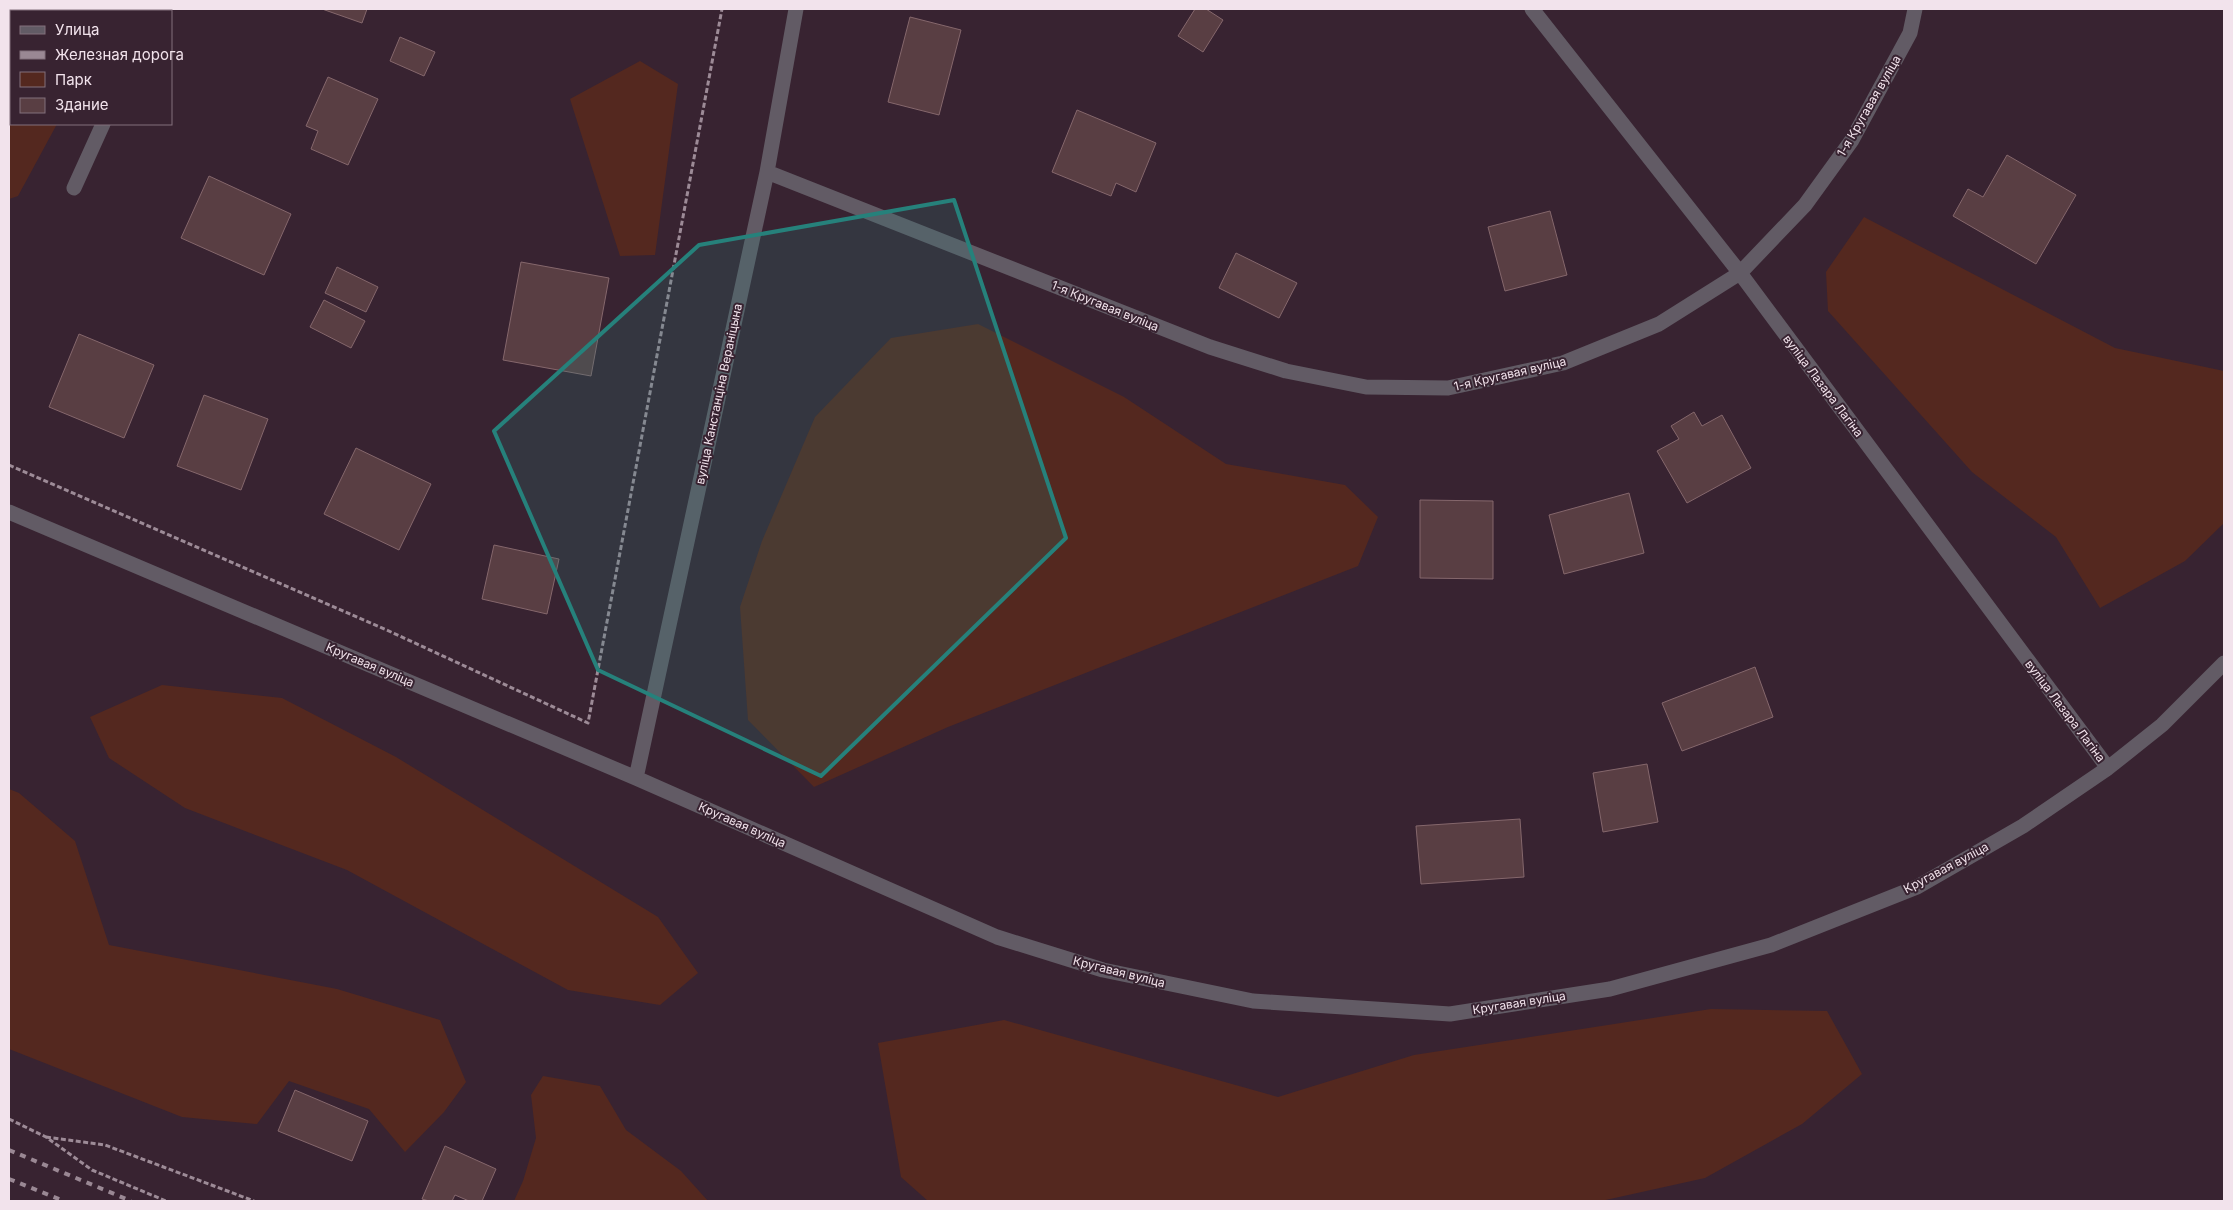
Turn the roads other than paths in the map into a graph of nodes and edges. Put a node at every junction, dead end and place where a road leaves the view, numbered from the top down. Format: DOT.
graph roads {
  1 [pos="796,9"];
  2 [pos="1532,9"];
  3 [pos="1915,9"];
  4 [pos="103,125"];
  5 [pos="767,172"];
  6 [pos="74,188"];
  7 [pos="1740,273"];
  8 [pos="9,512"];
  9 [pos="2224,663"];
  10 [pos="2108,768"];
  11 [pos="636,778"];
  1 -- 5 [label="street, вуліца Канстанціна Вераніцына"];
  2 -- 7 [label="street, вуліца Лазара Лагіна"];
  3 -- 7 [label="street, 1-я Кругавая вуліца"];
  4 -- 6 [label="street"];
  5 -- 7 [label="street, 1-я Кругавая вуліца"];
  5 -- 11 [label="street, вуліца Канстанціна Вераніцына"];
  7 -- 10 [label="street, вуліца Лазара Лагіна"];
  8 -- 11 [label="street, Кругавая вуліца"];
  9 -- 10 [label="street, Кругавая вуліца"];
  10 -- 11 [label="street, Кругавая вуліца"];
}
